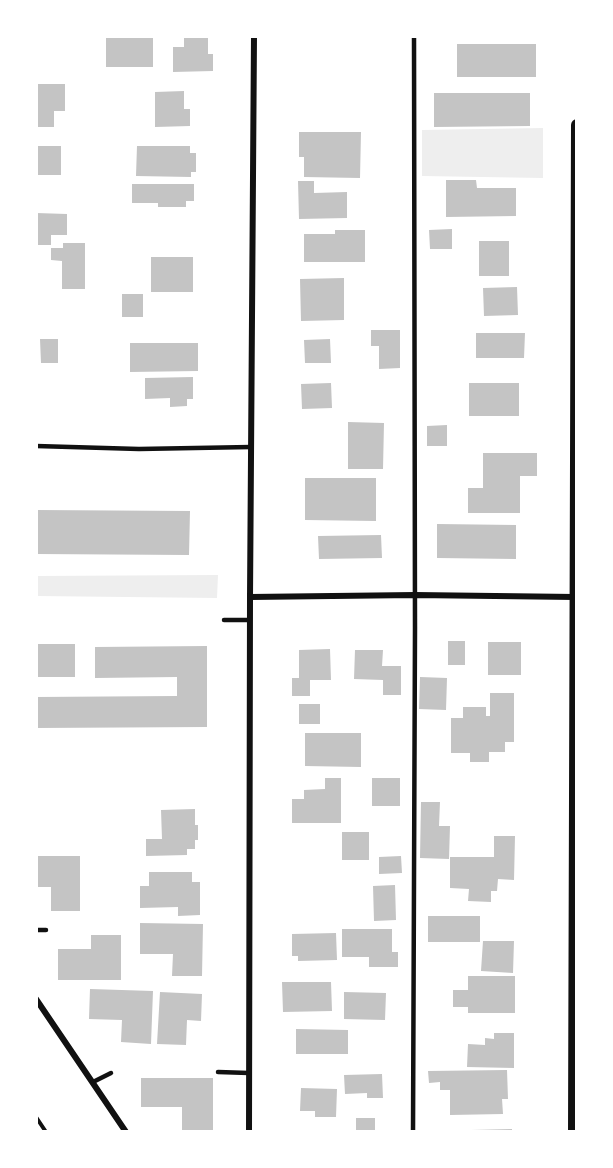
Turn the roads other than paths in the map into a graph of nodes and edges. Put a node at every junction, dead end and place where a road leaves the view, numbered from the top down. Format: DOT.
graph roads {
  1 [pos="254,36"];
  2 [pos="414,36"];
  3 [pos="577,125"];
  4 [pos="576,324"];
  5 [pos="36,446"];
  6 [pos="251,447"];
  7 [pos="415,596"];
  8 [pos="250,597"];
  9 [pos="575,597"];
  10 [pos="576,618"];
  11 [pos="224,620"];
  12 [pos="250,620"];
  13 [pos="36,930"];
  14 [pos="46,930"];
  15 [pos="36,999"];
  16 [pos="218,1072"];
  17 [pos="111,1073"];
  18 [pos="249,1073"];
  19 [pos="93,1082"];
  20 [pos="126,1132"];
  21 [pos="249,1132"];
  22 [pos="413,1132"];
  23 [pos="574,1132"];
  1 -- 6 [label="street"];
  2 -- 7 [label="lane"];
  3 -- 4 [label="main road"];
  4 -- 9 [label="main road"];
  5 -- 6 [label="lane"];
  6 -- 8 [label="street"];
  7 -- 8 [label="street"];
  7 -- 9 [label="street"];
  7 -- 22 [label="lane"];
  8 -- 12 [label="street"];
  9 -- 10 [label="main road"];
  10 -- 23 [label="main road"];
  11 -- 12 [label="lane"];
  12 -- 18 [label="street"];
  13 -- 14 [label="lane"];
  15 -- 19 [label="street"];
  16 -- 18 [label="lane"];
  17 -- 19 [label="lane"];
  18 -- 21 [label="street"];
  19 -- 20 [label="street"];
}
